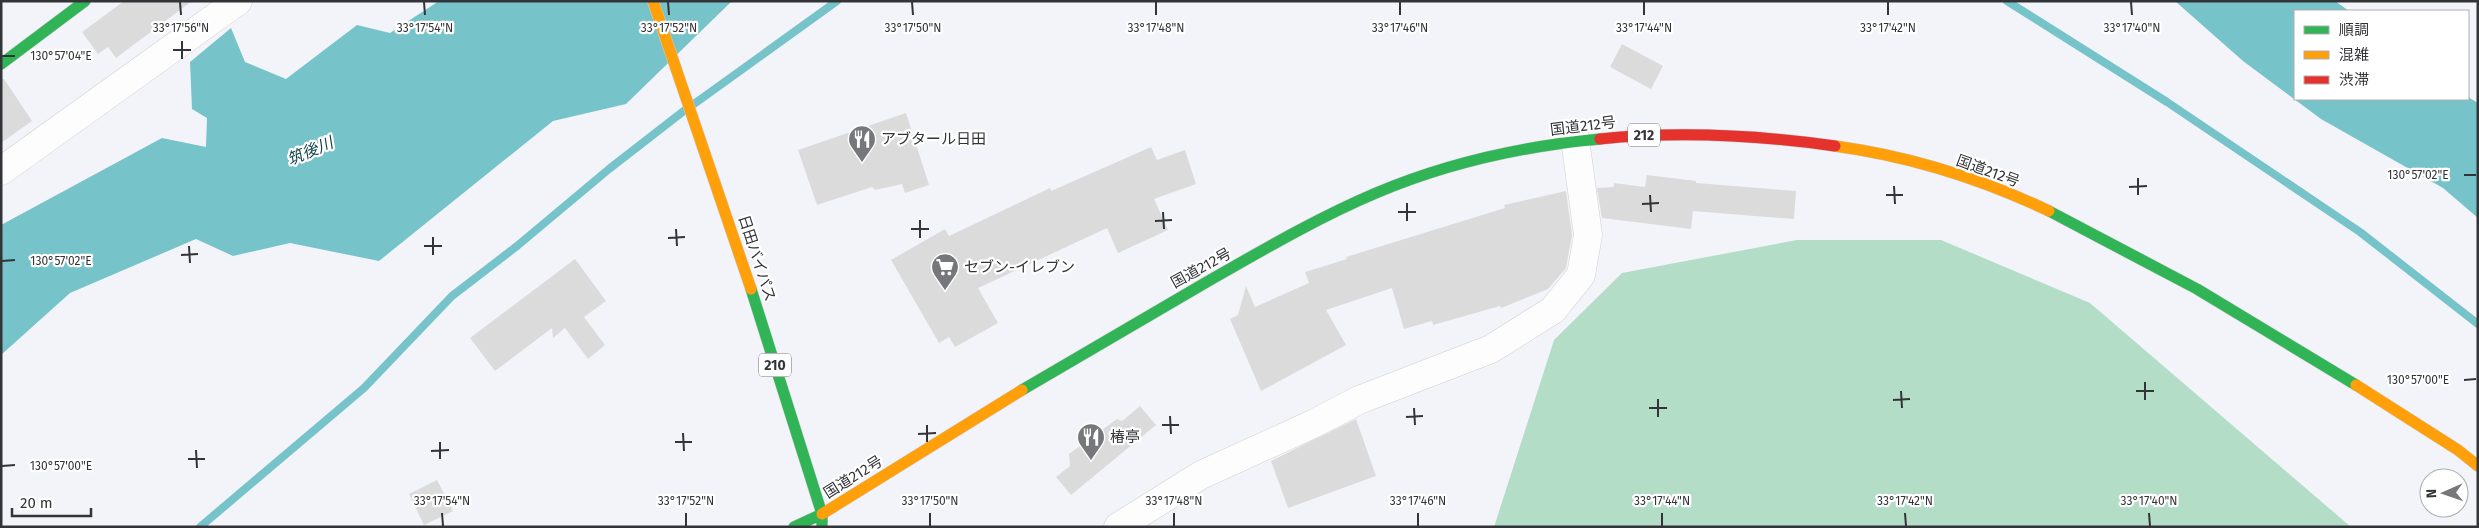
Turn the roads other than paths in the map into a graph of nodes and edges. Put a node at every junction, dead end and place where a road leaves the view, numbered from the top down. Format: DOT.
graph roads {
  1 [pos="85,1"];
  2 [pos="238,1"];
  3 [pos="653,1"];
  4 [pos="1,64"];
  5 [pos="1576,140"];
  6 [pos="1,171"];
  7 [pos="2478,466"];
  8 [pos="822,514"];
  9 [pos="794,527"];
  10 [pos="822,527"];
  11 [pos="1118,527"];
  1 -- 4 [label="main road"];
  2 -- 6 [label="street"];
  3 -- 8 [label="main road, 日田バイパス / 210"];
  5 -- 7 [label="main road, 国道212号 / 212"];
  5 -- 8 [label="main road, 国道212号 / 212"];
  5 -- 11 [label="street"];
  8 -- 9 [label="main road, 国道212号"];
  8 -- 10 [label="main road, 日田バイパス / 210"];
}
